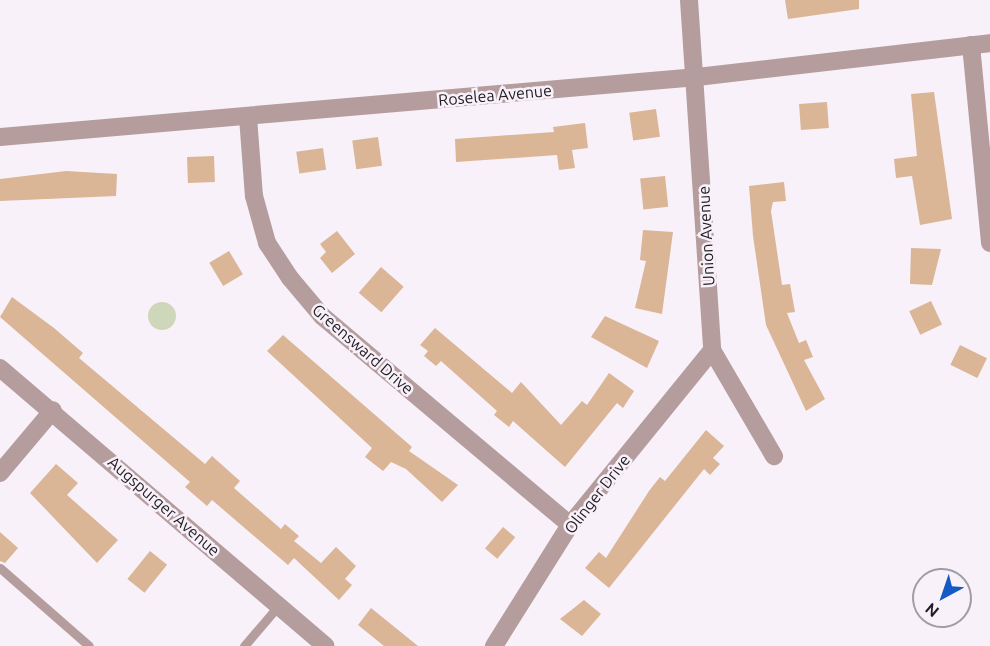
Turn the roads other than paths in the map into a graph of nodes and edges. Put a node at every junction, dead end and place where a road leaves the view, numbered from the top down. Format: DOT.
graph roads {
  1 [pos="689,0"];
  2 [pos="990,43"];
  3 [pos="971,45"];
  4 [pos="698,77"];
  5 [pos="248,117"];
  6 [pos="0,137"];
  7 [pos="990,243"];
  8 [pos="712,350"];
  9 [pos="0,368"];
  10 [pos="53,410"];
  11 [pos="774,456"];
  12 [pos="0,473"];
  13 [pos="570,525"];
  14 [pos="0,568"];
  15 [pos="279,605"];
  16 [pos="89,646"];
  17 [pos="244,646"];
  18 [pos="326,646"];
  19 [pos="494,646"];
  1 -- 4 [label="street, Union Avenue"];
  2 -- 3 [label="street, Roselea Avenue"];
  3 -- 4 [label="street, Roselea Avenue"];
  3 -- 7 [label="street"];
  4 -- 5 [label="street, Roselea Avenue"];
  4 -- 8 [label="street, Union Avenue"];
  5 -- 6 [label="street, Roselea Avenue"];
  5 -- 13 [label="street, Greensward Drive"];
  8 -- 11 [label="street, Union Avenue"];
  8 -- 13 [label="street, Olinger Drive"];
  9 -- 10 [label="street, Augspurger Avenue"];
  10 -- 12 [label="street"];
  10 -- 15 [label="street, Augspurger Avenue"];
  13 -- 19 [label="street, Olinger Drive"];
  14 -- 16 [label="lane"];
  15 -- 17 [label="lane"];
  15 -- 18 [label="street, Augspurger Avenue"];
}
